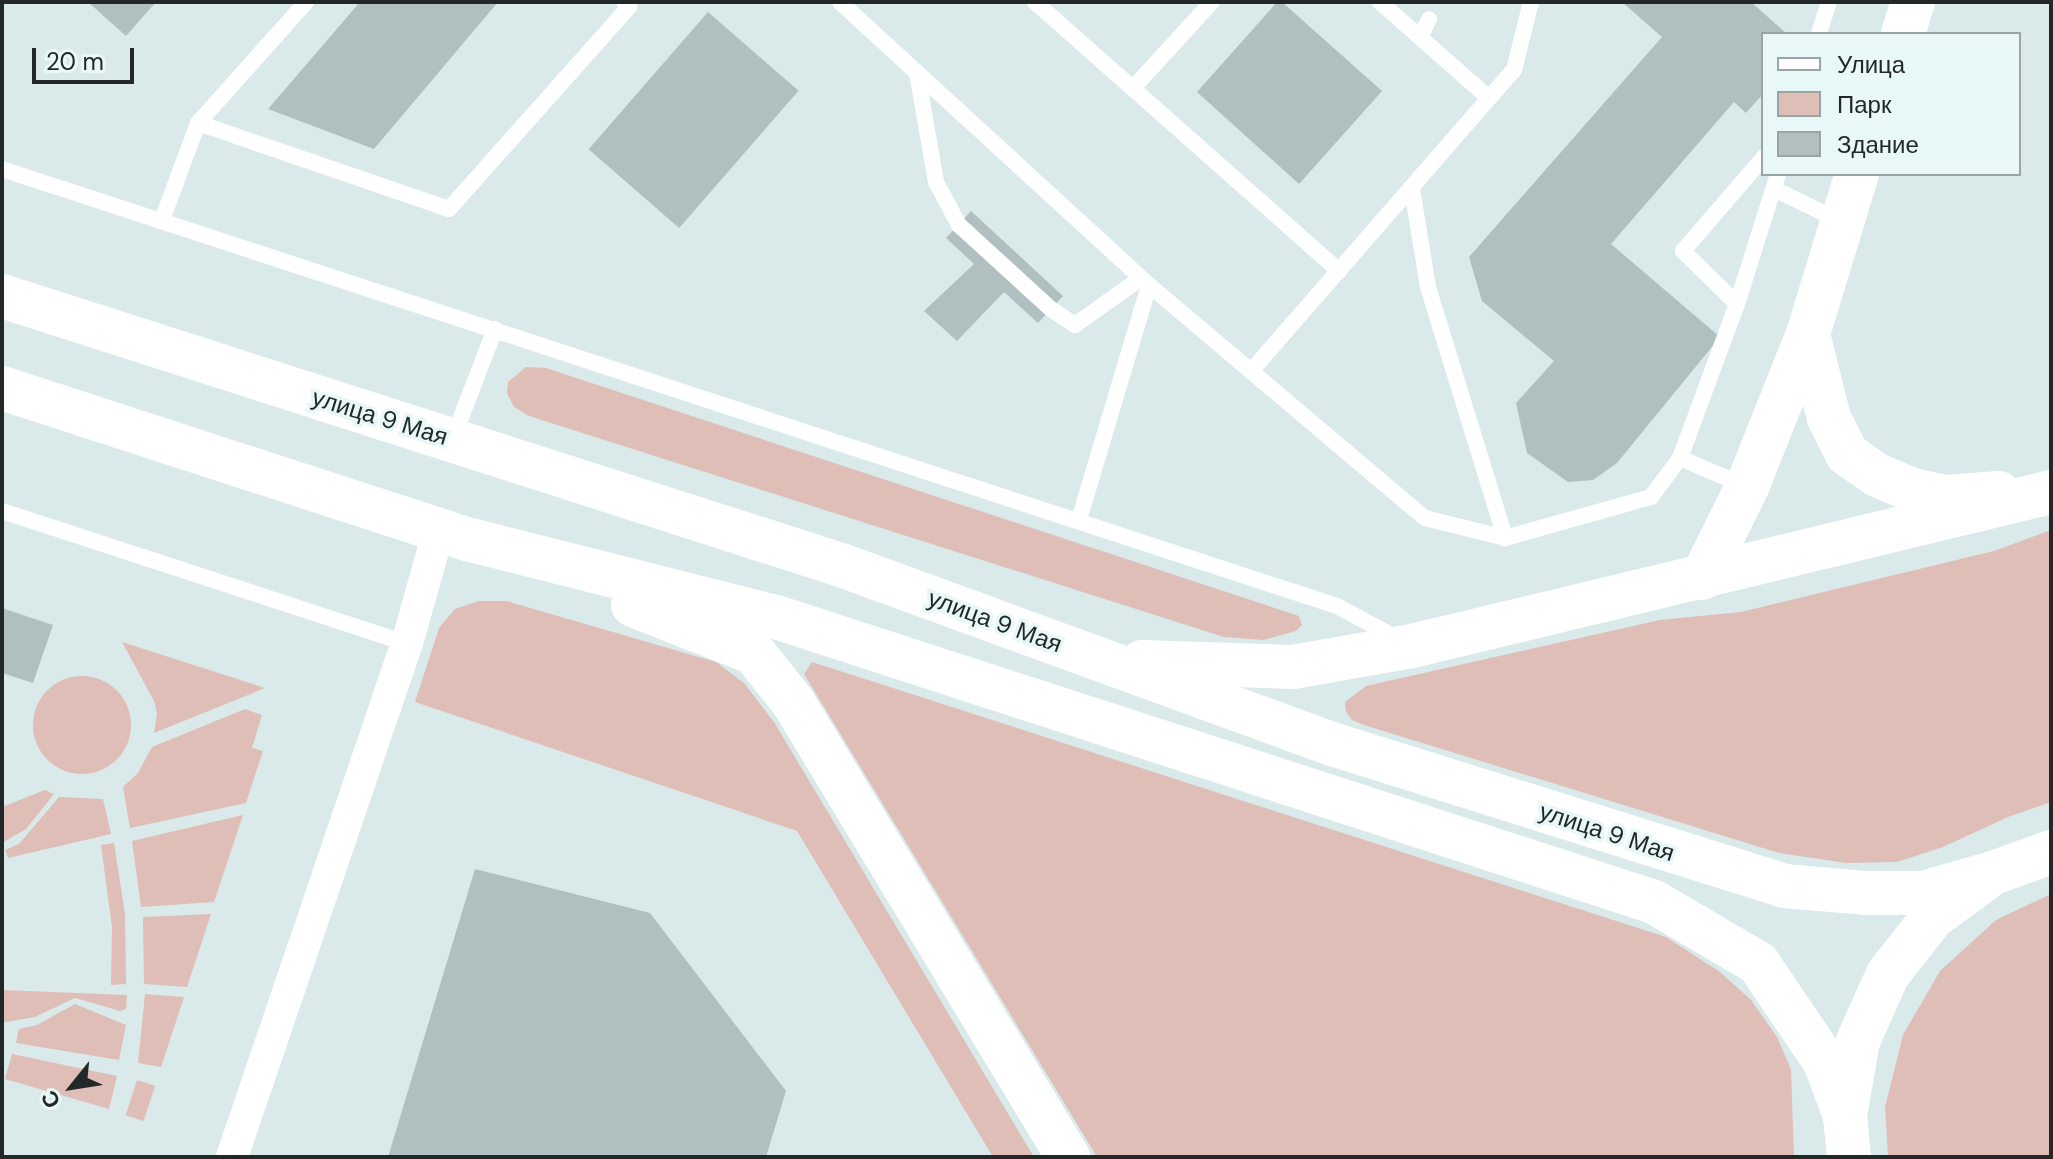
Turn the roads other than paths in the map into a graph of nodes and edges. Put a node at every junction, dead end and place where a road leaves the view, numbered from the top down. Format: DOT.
graph roads {
  1 [pos="306,2"];
  2 [pos="624,2"];
  3 [pos="840,2"];
  4 [pos="1035,2"];
  5 [pos="1212,2"];
  6 [pos="1380,2"];
  7 [pos="1531,2"];
  8 [pos="1829,2"];
  9 [pos="1913,2"];
  10 [pos="1429,19"];
  11 [pos="1820,32"];
  12 [pos="1904,32"];
  13 [pos="1420,37"];
  14 [pos="917,73"];
  15 [pos="1134,87"];
  16 [pos="1489,98"];
  17 [pos="198,123"];
  18 [pos="1761,160"];
  19 [pos="2,169"];
  20 [pos="1856,176"];
  21 [pos="1776,182"];
  22 [pos="1412,189"];
  23 [pos="162,220"];
  24 [pos="1842,221"];
  25 [pos="1339,271"];
  26 [pos="1145,282"];
  27 [pos="2,296"];
  28 [pos="1737,304"];
  29 [pos="495,329"];
  30 [pos="1808,334"];
  31 [pos="1252,370"];
  32 [pos="2,388"];
  33 [pos="452,440"];
  34 [pos="1680,458"];
  35 [pos="1747,487"];
  36 [pos="2051,490"];
  37 [pos="2,511"];
  38 [pos="1079,520"];
  39 [pos="455,535"];
  40 [pos="1505,538"];
  41 [pos="1702,578"];
  42 [pos="407,643"];
  43 [pos="1412,646"];
  44 [pos="1105,661"];
  45 [pos="2051,852"];
  46 [pos="1993,873"];
  47 [pos="1847,1136"];
  48 [pos="232,1157"];
  49 [pos="1068,1157"];
  1 -- 17 [label="lane"];
  2 -- 17 [label="lane"];
  3 -- 14 [label="lane"];
  4 -- 15 [label="lane"];
  5 -- 15 [label="lane"];
  6 -- 13 [label="lane"];
  7 -- 16 [label="lane"];
  8 -- 11 [label="lane"];
  9 -- 12 [label="main road"];
  10 -- 13 [label="lane"];
  13 -- 16 [label="lane"];
  14 -- 26 [label="lane"];
  14 -- 26 [label="lane"];
  15 -- 25 [label="lane"];
  16 -- 22 [label="lane"];
  17 -- 23 [label="lane"];
  18 -- 28 [label="lane"];
  19 -- 23 [label="lane"];
  20 -- 24 [label="main road"];
  21 -- 24 [label="lane"];
  21 -- 28 [label="lane"];
  22 -- 25 [label="lane"];
  22 -- 40 [label="lane"];
  23 -- 29 [label="lane"];
  24 -- 30 [label="main road"];
  25 -- 31 [label="lane"];
  26 -- 31 [label="lane"];
  26 -- 38 [label="lane"];
  27 -- 33 [label="main road, улица 9 Мая"];
  28 -- 34 [label="lane"];
  29 -- 33 [label="lane"];
  29 -- 38 [label="lane"];
  30 -- 35 [label="main road"];
  30 -- 36 [label="main road"];
  31 -- 40 [label="lane"];
  32 -- 39 [label="main road"];
  33 -- 44 [label="main road, улица 9 Мая"];
  34 -- 35 [label="lane"];
  34 -- 40 [label="lane"];
  35 -- 41 [label="main road"];
  36 -- 41 [label="main road"];
  37 -- 42 [label="lane"];
  38 -- 43 [label="lane"];
  39 -- 42 [label="street"];
  39 -- 47 [label="main road"];
  39 -- 49 [label="main road"];
  41 -- 43 [label="main road"];
  42 -- 48 [label="street"];
  43 -- 44 [label="main road"];
  44 -- 46 [label="main road, улица 9 Мая"];
  45 -- 46 [label="main road"];
  46 -- 47 [label="main road"];
}
